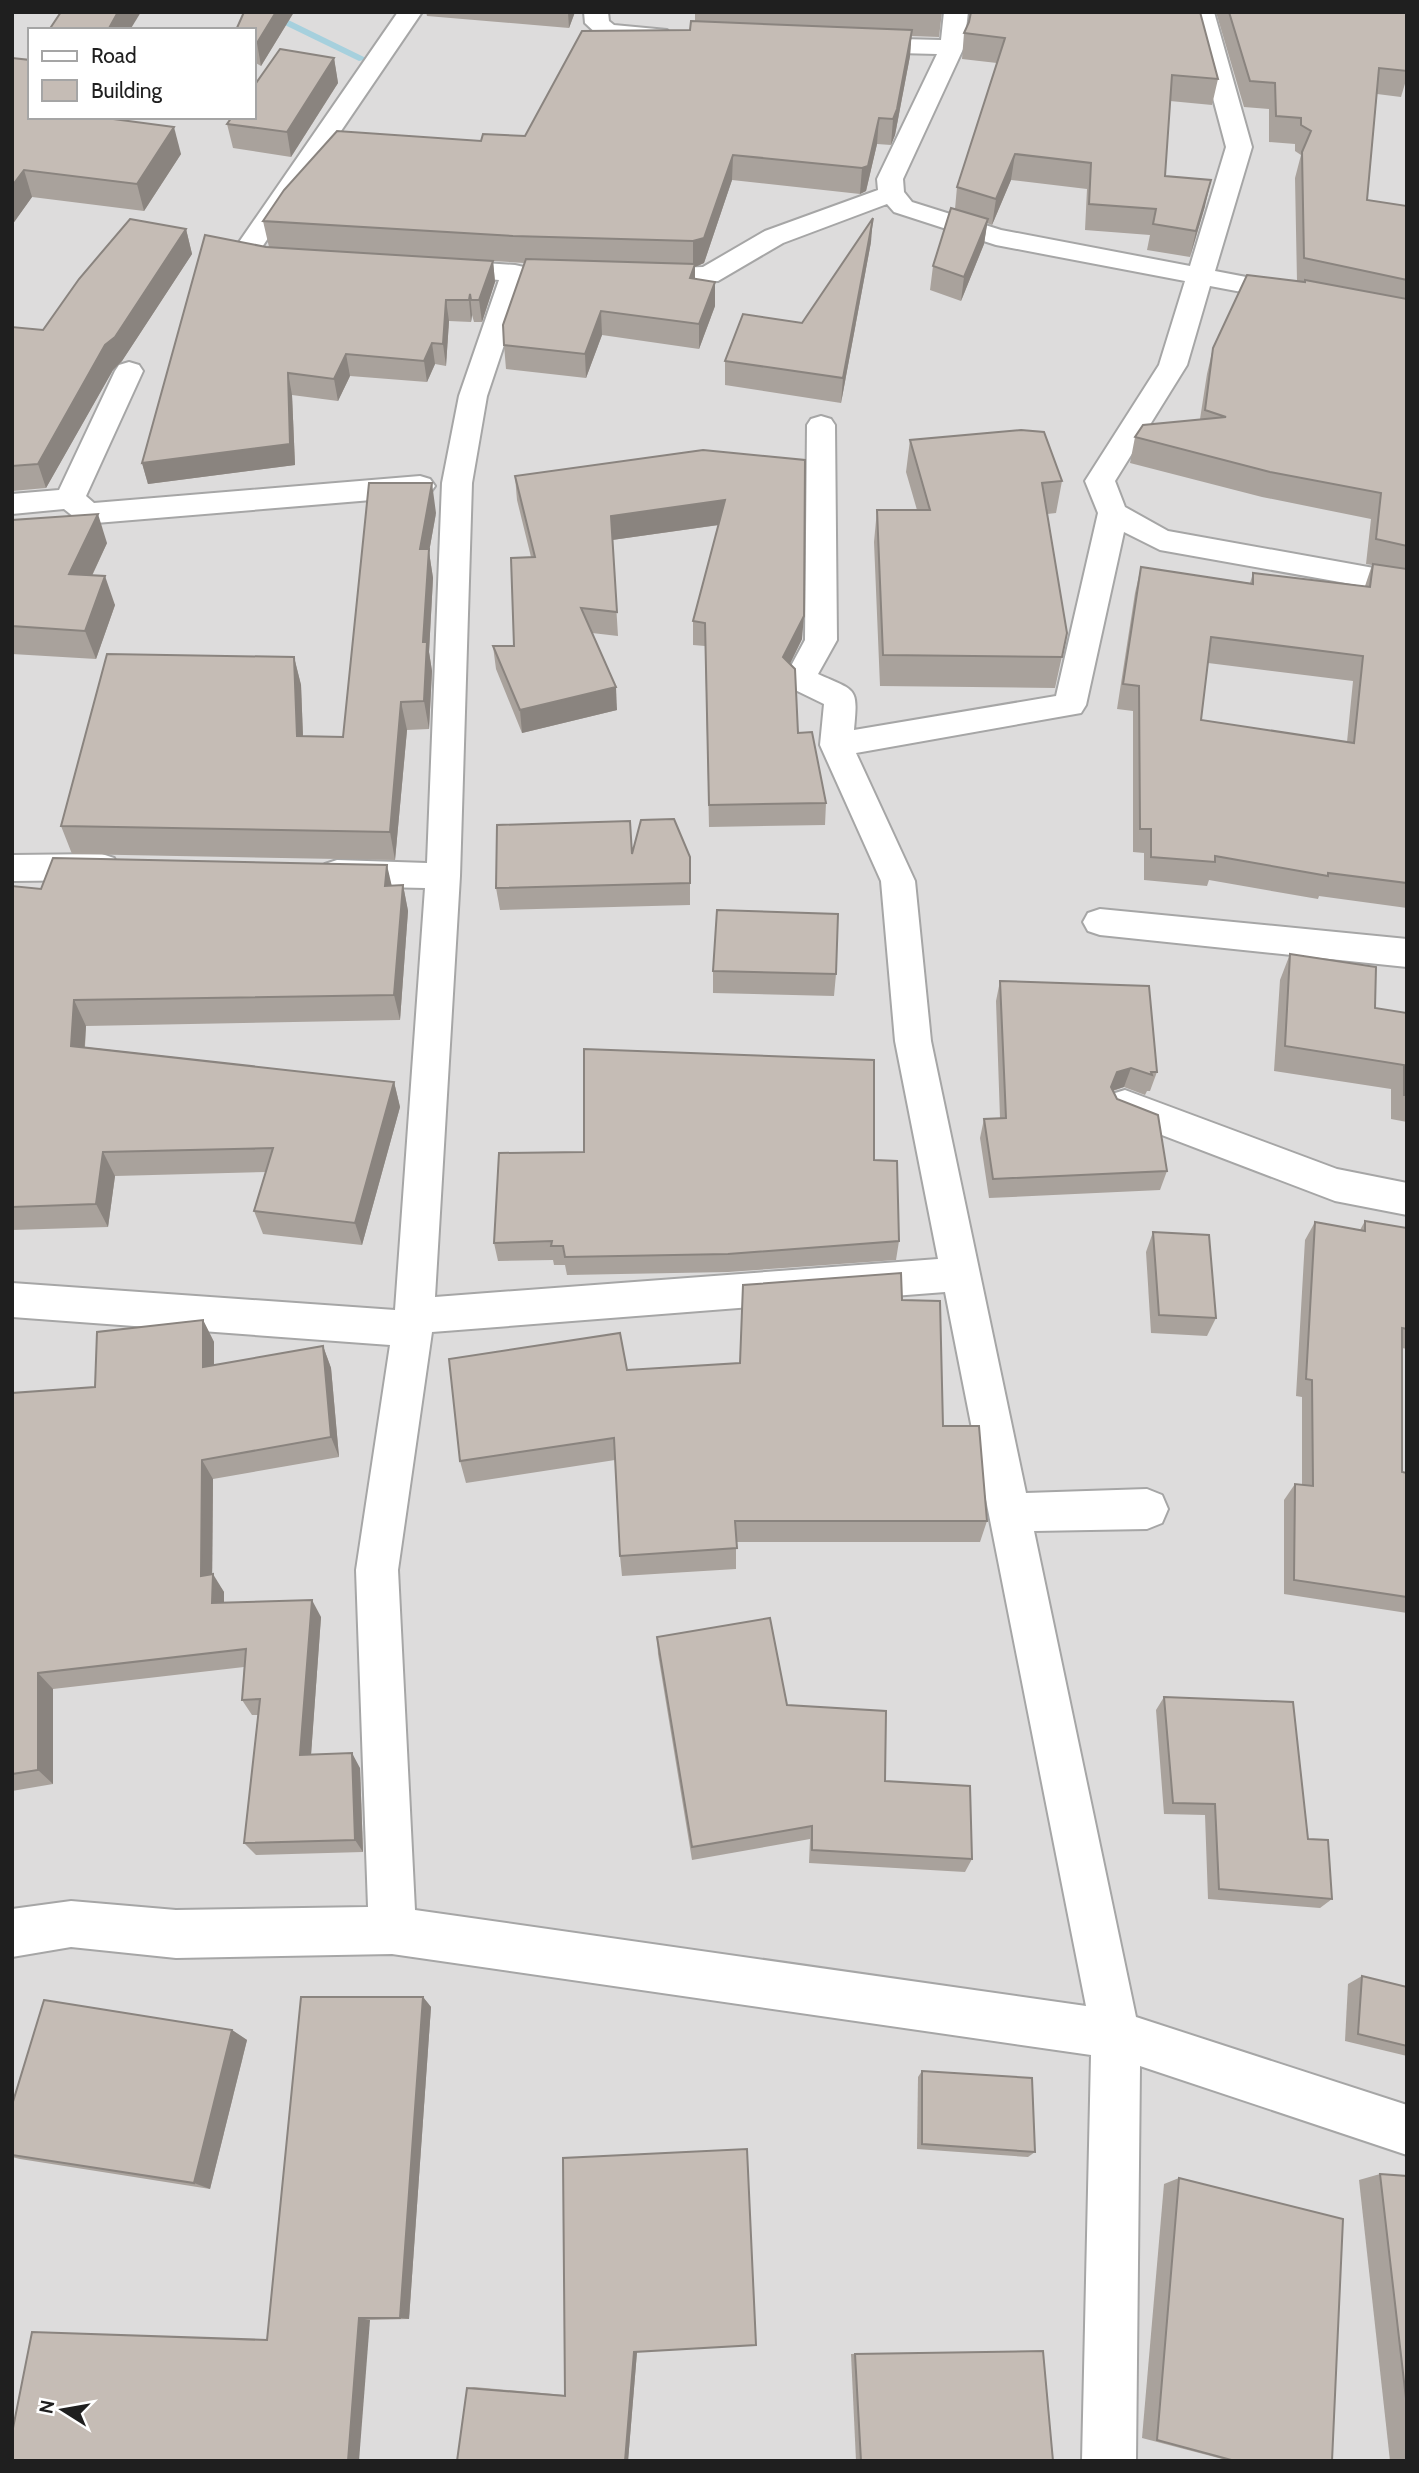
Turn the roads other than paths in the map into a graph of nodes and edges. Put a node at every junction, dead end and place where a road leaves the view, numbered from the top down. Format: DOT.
graph roads {
  1 [pos="410,12"];
  2 [pos="596,12"];
  3 [pos="956,12"];
  4 [pos="1202,12"];
  5 [pos="687,37"];
  6 [pos="832,44"];
  7 [pos="952,47"];
  8 [pos="891,194"];
  9 [pos="312,261"];
  10 [pos="420,267"];
  11 [pos="515,273"];
  12 [pos="543,274"];
  13 [pos="611,276"];
  14 [pos="1203,276"];
  15 [pos="1325,300"];
  16 [pos="129,371"];
  17 [pos="821,425"];
  18 [pos="457,483"];
  19 [pos="69,499"];
  20 [pos="12,504"];
  21 [pos="1113,513"];
  22 [pos="1407,584"];
  23 [pos="836,745"];
  24 [pos="12,868"];
  25 [pos="135,868"];
  26 [pos="309,872"];
  27 [pos="443,876"];
  28 [pos="1100,922"];
  29 [pos="1407,953"];
  30 [pos="1125,1105"];
  31 [pos="1407,1199"];
  32 [pos="962,1274"];
  33 [pos="12,1300"];
  34 [pos="413,1323"];
  35 [pos="1147,1509"];
  36 [pos="1012,1517"];
  37 [pos="392,1930"];
  38 [pos="12,1933"];
  39 [pos="1116,2034"];
  40 [pos="1407,2130"];
  41 [pos="1109,2461"];
  1 -- 9 [label="street"];
  2 -- 5 [label="street"];
  3 -- 7 [label="street"];
  4 -- 14 [label="street"];
  6 -- 7 [label="street"];
  7 -- 8 [label="street"];
  8 -- 13 [label="street"];
  8 -- 14 [label="street"];
  10 -- 11 [label="street"];
  11 -- 12 [label="street"];
  11 -- 18 [label="street"];
  14 -- 15 [label="street"];
  14 -- 21 [label="street"];
  16 -- 19 [label="street"];
  17 -- 23 [label="street"];
  18 -- 19 [label="street"];
  18 -- 27 [label="street"];
  19 -- 20 [label="street"];
  21 -- 22 [label="street"];
  21 -- 23 [label="street"];
  23 -- 32 [label="street"];
  24 -- 25 [label="street"];
  26 -- 27 [label="street"];
  27 -- 34 [label="street"];
  28 -- 29 [label="street"];
  30 -- 31 [label="street"];
  32 -- 34 [label="street"];
  32 -- 36 [label="street"];
  33 -- 34 [label="street"];
  34 -- 37 [label="street"];
  35 -- 36 [label="street"];
  36 -- 39 [label="street"];
  37 -- 38 [label="street"];
  37 -- 39 [label="street"];
  39 -- 40 [label="street"];
  39 -- 41 [label="street"];
}
